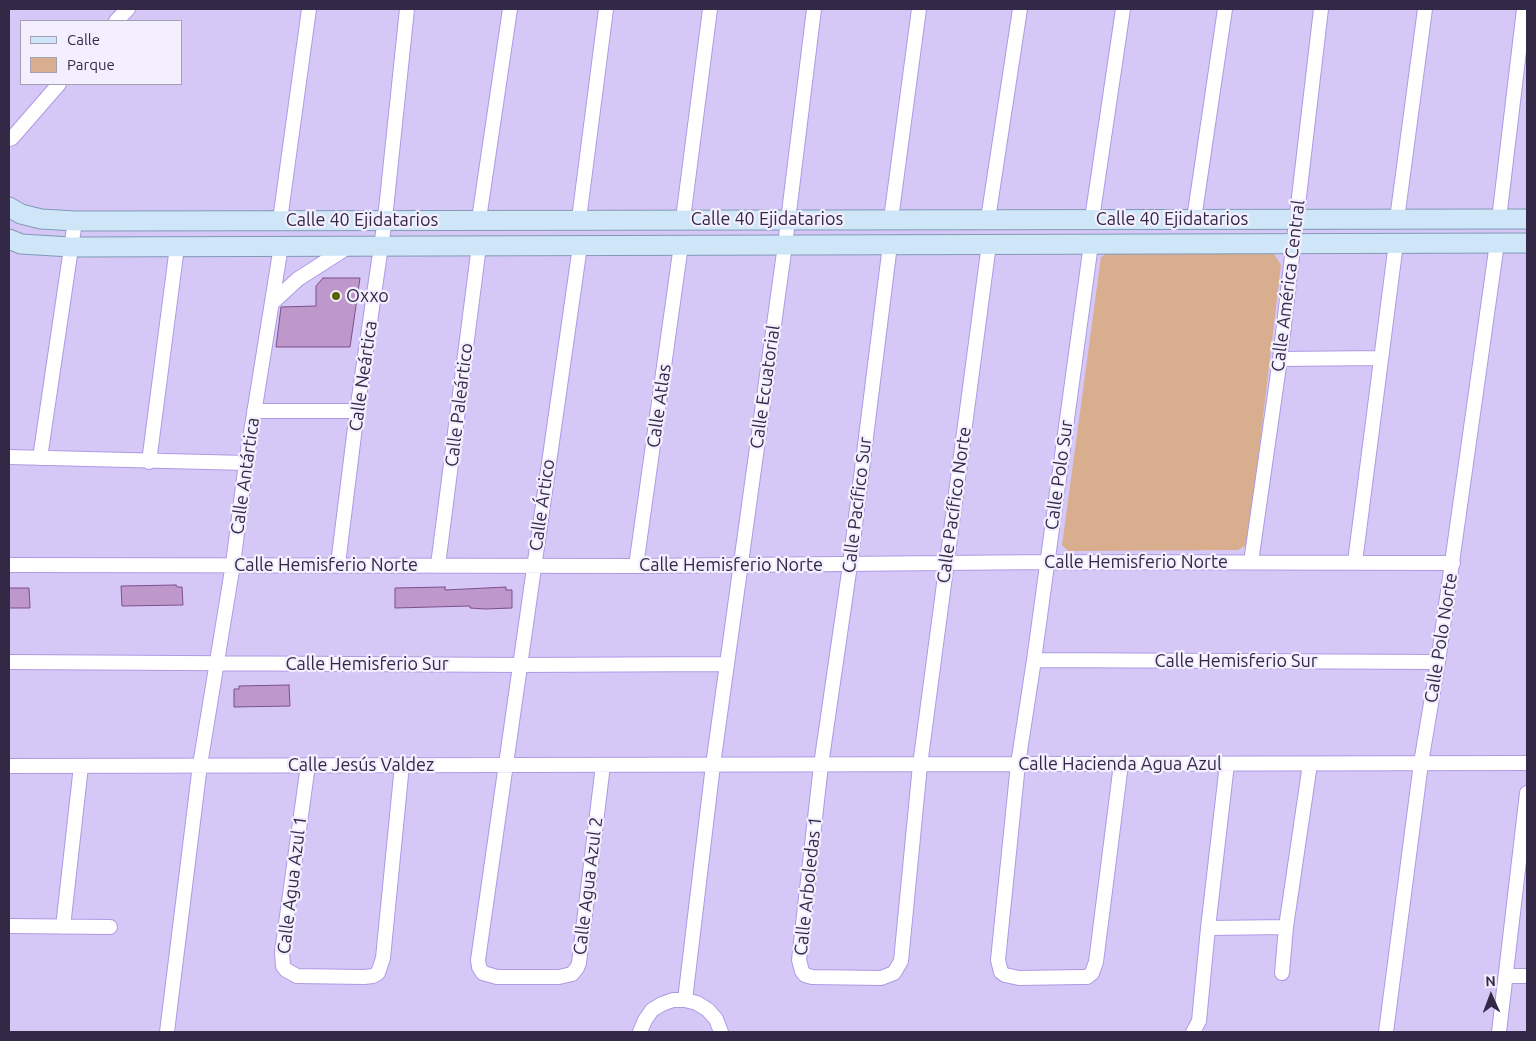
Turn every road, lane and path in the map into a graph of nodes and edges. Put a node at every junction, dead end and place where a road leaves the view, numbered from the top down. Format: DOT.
graph roads {
  1 [pos="128,9"];
  2 [pos="309,9"];
  3 [pos="407,9"];
  4 [pos="510,9"];
  5 [pos="606,9"];
  6 [pos="710,9"];
  7 [pos="814,9"];
  8 [pos="919,9"];
  9 [pos="1020,9"];
  10 [pos="1123,9"];
  11 [pos="1225,9"];
  12 [pos="1321,9"];
  13 [pos="1425,9"];
  14 [pos="1524,9"];
  15 [pos="117,20"];
  16 [pos="58,85"];
  17 [pos="9,139"];
  18 [pos="9,207"];
  19 [pos="579,219"];
  20 [pos="683,219"];
  21 [pos="787,219"];
  22 [pos="891,219"];
  23 [pos="988,219"];
  24 [pos="1092,219"];
  25 [pos="1194,219"];
  26 [pos="1296,219"];
  27 [pos="1397,219"];
  28 [pos="1499,219"];
  29 [pos="1527,219"];
  30 [pos="280,220"];
  31 [pos="385,220"];
  32 [pos="479,220"];
  33 [pos="75,221"];
  34 [pos="9,239"];
  35 [pos="1396,243"];
  36 [pos="1498,243"];
  37 [pos="1527,243"];
  38 [pos="989,244"];
  39 [pos="1091,244"];
  40 [pos="1293,244"];
  41 [pos="681,245"];
  42 [pos="785,245"];
  43 [pos="890,245"];
  44 [pos="281,246"];
  45 [pos="348,246"];
  46 [pos="381,246"];
  47 [pos="479,246"];
  48 [pos="580,246"];
  49 [pos="71,247"];
  50 [pos="177,247"];
  51 [pos="272,303"];
  52 [pos="1381,358"];
  53 [pos="1280,359"];
  54 [pos="254,411"];
  55 [pos="357,411"];
  56 [pos="9,457"];
  57 [pos="40,458"];
  58 [pos="149,462"];
  59 [pos="246,463"];
  60 [pos="1047,562"];
  61 [pos="1251,562"];
  62 [pos="1355,562"];
  63 [pos="947,563"];
  64 [pos="1453,563"];
  65 [pos="233,564"];
  66 [pos="338,564"];
  67 [pos="9,565"];
  68 [pos="438,565"];
  69 [pos="850,565"];
  70 [pos="534,566"];
  71 [pos="636,566"];
  72 [pos="739,566"];
  73 [pos="1034,660"];
  74 [pos="9,662"];
  75 [pos="1438,662"];
  76 [pos="216,663"];
  77 [pos="726,664"];
  78 [pos="520,665"];
  79 [pos="1421,763"];
  80 [pos="1527,763"];
  81 [pos="1018,764"];
  82 [pos="1121,764"];
  83 [pos="1227,764"];
  84 [pos="1310,764"];
  85 [pos="200,765"];
  86 [pos="308,765"];
  87 [pos="402,765"];
  88 [pos="505,765"];
  89 [pos="603,765"];
  90 [pos="713,765"];
  91 [pos="821,765"];
  92 [pos="920,765"];
  93 [pos="9,766"];
  94 [pos="82,766"];
  95 [pos="1527,793"];
  96 [pos="1523,873"];
  97 [pos="9,926"];
  98 [pos="63,927"];
  99 [pos="110,927"];
  100 [pos="1286,927"];
  101 [pos="1208,928"];
  102 [pos="1282,973"];
  103 [pos="1506,976"];
  104 [pos="1527,976"];
  105 [pos="685,1000"];
  106 [pos="1199,1029"];
  107 [pos="167,1032"];
  108 [pos="640,1032"];
  109 [pos="721,1032"];
  110 [pos="1386,1032"];
  111 [pos="1499,1032"];
  1 -- 15 [label="street"];
  2 -- 30 [label="street"];
  3 -- 31 [label="street, Calle Neártica"];
  4 -- 32 [label="street"];
  5 -- 19 [label="street"];
  6 -- 20 [label="street"];
  7 -- 21 [label="street, Calle Ecuatorial"];
  8 -- 22 [label="street"];
  9 -- 23 [label="street"];
  10 -- 24 [label="street"];
  11 -- 25 [label="street"];
  12 -- 26 [label="street, Calle América Central"];
  13 -- 27 [label="street"];
  14 -- 28 [label="street"];
  16 -- 17 [label="street"];
  18 -- 33 [label="main road, Calle 40 Ejidatarios"];
  19 -- 20 [label="main road, Calle 40 Ejidatarios"];
  19 -- 32 [label="main road, Calle 40 Ejidatarios"];
  20 -- 21 [label="main road, Calle 40 Ejidatarios"];
  21 -- 22 [label="main road, Calle 40 Ejidatarios"];
  21 -- 42 [label="street, Calle Ecuatorial"];
  22 -- 23 [label="main road, Calle 40 Ejidatarios"];
  23 -- 24 [label="main road, Calle 40 Ejidatarios"];
  24 -- 25 [label="main road, Calle 40 Ejidatarios"];
  25 -- 26 [label="main road, Calle 40 Ejidatarios"];
  26 -- 27 [label="main road, Calle 40 Ejidatarios"];
  26 -- 40 [label="street, Calle América Central"];
  27 -- 28 [label="main road, Calle 40 Ejidatarios"];
  28 -- 29 [label="main road, Calle 40 Ejidatarios"];
  30 -- 31 [label="main road, Calle 40 Ejidatarios"];
  30 -- 33 [label="main road, Calle 40 Ejidatarios"];
  31 -- 32 [label="main road, Calle 40 Ejidatarios"];
  31 -- 46 [label="street, Calle Neártica"];
  33 -- 49 [label="street"];
  34 -- 49 [label="main road, Calle 40 Ejidatarios"];
  35 -- 36 [label="main road, Calle 40 Ejidatarios"];
  35 -- 40 [label="main road, Calle 40 Ejidatarios"];
  35 -- 52 [label="street"];
  36 -- 37 [label="main road, Calle 40 Ejidatarios"];
  36 -- 64 [label="street, Calle Polo Norte"];
  38 -- 39 [label="main road, Calle 40 Ejidatarios"];
  38 -- 43 [label="main road, Calle 40 Ejidatarios"];
  38 -- 63 [label="street, Calle Pacífico Norte"];
  39 -- 40 [label="main road, Calle 40 Ejidatarios"];
  39 -- 60 [label="street, Calle Polo Sur"];
  40 -- 53 [label="street, Calle América Central"];
  41 -- 42 [label="main road, Calle 40 Ejidatarios"];
  41 -- 48 [label="main road, Calle 40 Ejidatarios"];
  41 -- 71 [label="street, Calle Atlas"];
  42 -- 43 [label="main road, Calle 40 Ejidatarios"];
  42 -- 72 [label="street, Calle Ecuatorial"];
  43 -- 69 [label="street, Calle Pacífico Sur"];
  44 -- 45 [label="main road, Calle 40 Ejidatarios"];
  44 -- 50 [label="main road, Calle 40 Ejidatarios"];
  44 -- 51 [label="street, Calle Antártica"];
  45 -- 46 [label="main road, Calle 40 Ejidatarios"];
  45 -- 51 [label="street"];
  46 -- 47 [label="main road, Calle 40 Ejidatarios"];
  46 -- 55 [label="street, Calle Neártica"];
  47 -- 48 [label="main road, Calle 40 Ejidatarios"];
  47 -- 68 [label="street, Calle Paleártico"];
  48 -- 70 [label="street, Calle Ártico"];
  49 -- 50 [label="main road, Calle 40 Ejidatarios"];
  49 -- 57 [label="street"];
  50 -- 58 [label="street"];
  51 -- 54 [label="street, Calle Antártica"];
  52 -- 53 [label="street"];
  52 -- 62 [label="street"];
  53 -- 61 [label="street, Calle América Central"];
  54 -- 55 [label="street"];
  54 -- 59 [label="street, Calle Antártica"];
  55 -- 66 [label="street, Calle Neártica"];
  56 -- 57 [label="street"];
  57 -- 58 [label="street"];
  58 -- 59 [label="street"];
  59 -- 65 [label="street, Calle Antártica"];
  60 -- 61 [label="street, Calle Hemisferio Norte"];
  60 -- 63 [label="street, Calle Hemisferio Norte"];
  60 -- 73 [label="street, Calle Polo Sur"];
  61 -- 62 [label="street, Calle Hemisferio Norte"];
  62 -- 64 [label="street, Calle Hemisferio Norte"];
  63 -- 69 [label="street, Calle Hemisferio Norte"];
  63 -- 92 [label="street, Calle Pacífico Norte"];
  64 -- 75 [label="street, Calle Polo Norte"];
  65 -- 66 [label="street, Calle Hemisferio Norte"];
  65 -- 67 [label="street, Calle Hemisferio Norte"];
  65 -- 76 [label="street, Calle Antártica"];
  66 -- 68 [label="street, Calle Hemisferio Norte"];
  68 -- 70 [label="street, Calle Hemisferio Norte"];
  69 -- 72 [label="street, Calle Hemisferio Norte"];
  69 -- 91 [label="street, Calle Pacífico Sur"];
  70 -- 71 [label="street, Calle Hemisferio Norte"];
  70 -- 78 [label="street, Calle Ártico"];
  71 -- 72 [label="street, Calle Hemisferio Norte"];
  72 -- 77 [label="street, Calle Ecuatorial"];
  73 -- 75 [label="street, Calle Hemisferio Sur"];
  73 -- 81 [label="street, Calle Polo Sur"];
  74 -- 76 [label="street, Calle Hemisferio Sur"];
  75 -- 79 [label="street, Calle Polo Norte"];
  76 -- 78 [label="street, Calle Hemisferio Sur"];
  76 -- 85 [label="street, Calle Antártica"];
  77 -- 78 [label="street, Calle Hemisferio Sur"];
  77 -- 90 [label="street, Calle Ecuatorial"];
  78 -- 88 [label="street, Calle Ártico"];
  79 -- 80 [label="street, Calle Hacienda Agua Azul"];
  79 -- 84 [label="street, Calle Hacienda Agua Azul"];
  79 -- 110 [label="street, Calle Polo Norte"];
  81 -- 82 [label="street, Calle Hacienda Agua Azul"];
  81 -- 82 [label="street, Calle Polo Sur"];
  81 -- 92 [label="street, Calle Hacienda Agua Azul"];
  82 -- 83 [label="street, Calle Hacienda Agua Azul"];
  83 -- 84 [label="street, Calle Hacienda Agua Azul"];
  83 -- 101 [label="street"];
  84 -- 100 [label="street"];
  85 -- 86 [label="street, Calle Jesús Valdez"];
  85 -- 94 [label="street, Calle Jesús Valdez"];
  85 -- 107 [label="street, Calle Antártica"];
  86 -- 87 [label="street, Calle Jesús Valdez"];
  86 -- 87 [label="street, Calle Agua Azul 1"];
  87 -- 88 [label="street, Calle Jesús Valdez"];
  88 -- 89 [label="street, Calle Jesús Valdez"];
  88 -- 89 [label="street, Calle Agua Azul 2"];
  89 -- 90 [label="street, Calle Jesús Valdez"];
  90 -- 91 [label="street, Calle Hacienda Agua Azul"];
  90 -- 105 [label="street, Calle Ecuatorial"];
  91 -- 92 [label="street, Calle Hacienda Agua Azul"];
  91 -- 92 [label="street, Calle Arboledas 1"];
  93 -- 94 [label="street, Calle Jesús Valdez"];
  94 -- 98 [label="street"];
  95 -- 96 [label="street"];
  96 -- 103 [label="street"];
  97 -- 98 [label="street"];
  98 -- 99 [label="street"];
  100 -- 101 [label="street"];
  100 -- 102 [label="street"];
  101 -- 106 [label="street"];
  103 -- 104 [label="street"];
  103 -- 111 [label="street"];
  105 -- 108 [label="street"];
  105 -- 109 [label="street"];
}
